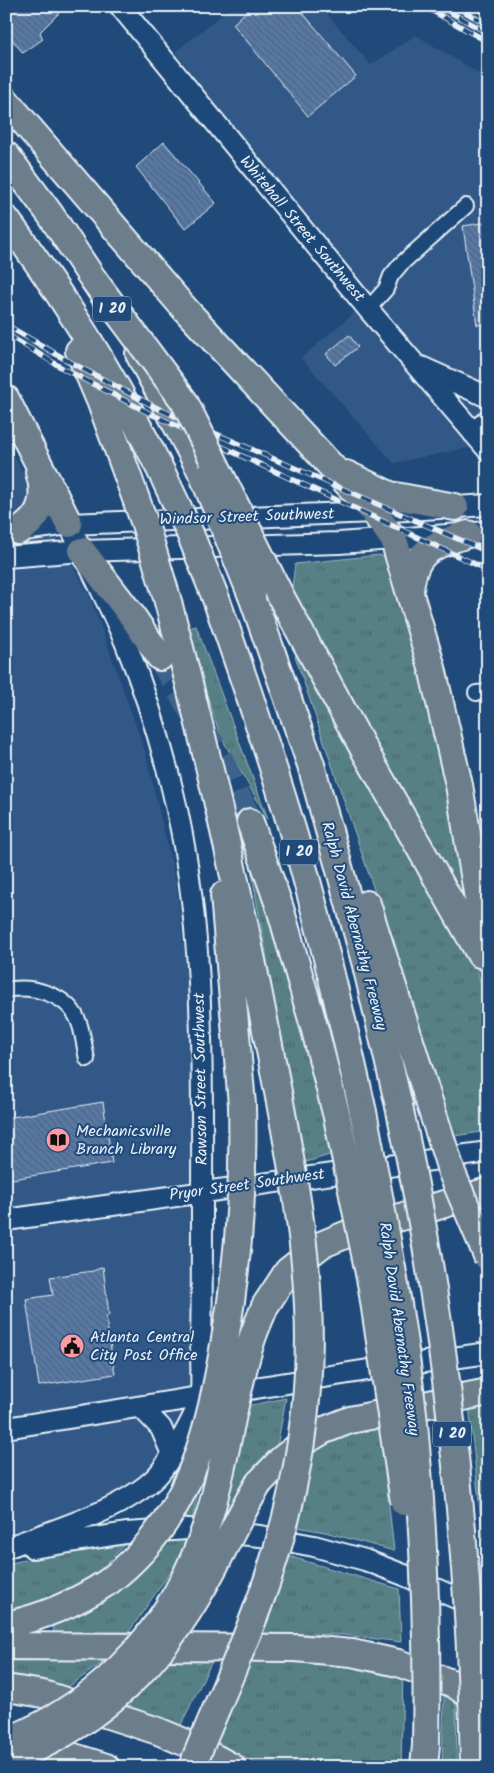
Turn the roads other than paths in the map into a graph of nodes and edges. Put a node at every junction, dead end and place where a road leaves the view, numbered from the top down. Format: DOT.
graph roads {
  1 [pos="120,6"];
  2 [pos="6,101"];
  3 [pos="6,155"];
  4 [pos="466,206"];
  5 [pos="6,220"];
  6 [pos="93,279"];
  7 [pos="57,292"];
  8 [pos="368,309"];
  9 [pos="416,365"];
  10 [pos="488,397"];
  11 [pos="6,399"];
  12 [pos="481,426"];
  13 [pos="488,450"];
  14 [pos="35,456"];
  15 [pos="326,461"];
  16 [pos="488,505"];
  17 [pos="454,507"];
  18 [pos="374,512"];
  19 [pos="69,524"];
  20 [pos="12,532"];
  21 [pos="478,533"];
  22 [pos="394,540"];
  23 [pos="82,551"];
  24 [pos="6,557"];
  25 [pos="410,592"];
  26 [pos="160,658"];
  27 [pos="311,765"];
  28 [pos="215,795"];
  29 [pos="250,822"];
  30 [pos="488,958"];
  31 [pos="488,968"];
  32 [pos="6,990"];
  33 [pos="87,1059"];
  34 [pos="488,1152"];
  35 [pos="488,1191"];
  36 [pos="202,1192"];
  37 [pos="6,1220"];
  38 [pos="488,1258"];
  39 [pos="488,1353"];
  40 [pos="488,1392"];
  41 [pos="200,1397"];
  42 [pos="141,1407"];
  43 [pos="6,1428"];
  44 [pos="172,1454"];
  45 [pos="6,1548"];
  46 [pos="6,1552"];
  47 [pos="488,1612"];
  48 [pos="6,1625"];
  49 [pos="6,1646"];
  50 [pos="427,1658"];
  51 [pos="6,1688"];
  52 [pos="488,1709"];
  53 [pos="6,1741"];
  54 [pos="6,1762"];
  55 [pos="106,1767"];
  56 [pos="192,1767"];
  57 [pos="232,1767"];
  58 [pos="424,1767"];
  59 [pos="474,1767"];
  1 -- 8 [label="main road, Whitehall Street Southwest"];
  2 -- 15 [label="highway"];
  3 -- 6 [label="highway, Ralph David Abernathy Freeway / I 20"];
  4 -- 8 [label="street"];
  5 -- 7 [label="highway, Ralph David Abernathy Freeway / I 20"];
  6 -- 27 [label="highway, Ralph David Abernathy Freeway / I 20, bridge"];
  6 -- 31 [label="highway, bridge"];
  7 -- 28 [label="highway, bridge"];
  7 -- 50 [label="highway, Ralph David Abernathy Freeway / I 20, bridge"];
  8 -- 9 [label="main road, Whitehall Street Southwest"];
  9 -- 10 [label="main road"];
  9 -- 12 [label="main road, Whitehall Street Southwest"];
  11 -- 14 [label="highway"];
  12 -- 13 [label="main road, Whitehall Street Southwest"];
  14 -- 19 [label="highway"];
  14 -- 20 [label="highway"];
  15 -- 17 [label="highway"];
  15 -- 18 [label="highway"];
  16 -- 17 [label="main road, Windsor Street Southwest"];
  17 -- 18 [label="main road, Windsor Street Southwest"];
  18 -- 19 [label="main road, Windsor Street Southwest"];
  18 -- 22 [label="highway"];
  19 -- 20 [label="main road, Windsor Street Southwest"];
  19 -- 23 [label="main road, Rawson Street Southwest"];
  21 -- 22 [label="main road, Windsor Street Southwest"];
  21 -- 25 [label="highway"];
  22 -- 23 [label="main road, Windsor Street Southwest"];
  22 -- 25 [label="highway"];
  23 -- 24 [label="main road, Windsor Street Southwest"];
  23 -- 26 [label="highway"];
  23 -- 36 [label="main road, Rawson Street Southwest"];
  25 -- 30 [label="highway"];
  27 -- 38 [label="highway, bridge"];
  27 -- 59 [label="highway, Ralph David Abernathy Freeway / I 20, bridge"];
  28 -- 48 [label="highway, bridge"];
  28 -- 56 [label="highway, bridge"];
  29 -- 50 [label="highway, bridge"];
  32 -- 33 [label="street"];
  34 -- 36 [label="main road, Pryor Street Southwest"];
  35 -- 53 [label="highway, bridge"];
  36 -- 37 [label="main road, Pryor Street Southwest"];
  36 -- 41 [label="main road, Rawson Street Southwest"];
  39 -- 41 [label="main road"];
  40 -- 54 [label="highway, bridge"];
  41 -- 42 [label="main road"];
  41 -- 44 [label="main road, Rawson Street Southwest"];
  42 -- 43 [label="main road"];
  42 -- 44 [label="main road"];
  44 -- 45 [label="main road, Rawson Street Southwest"];
  46 -- 47 [label="main road"];
  49 -- 52 [label="highway"];
  50 -- 58 [label="highway, Ralph David Abernathy Freeway / I 20, bridge"];
  51 -- 57 [label="highway"];
  53 -- 55 [label="highway"];
}
